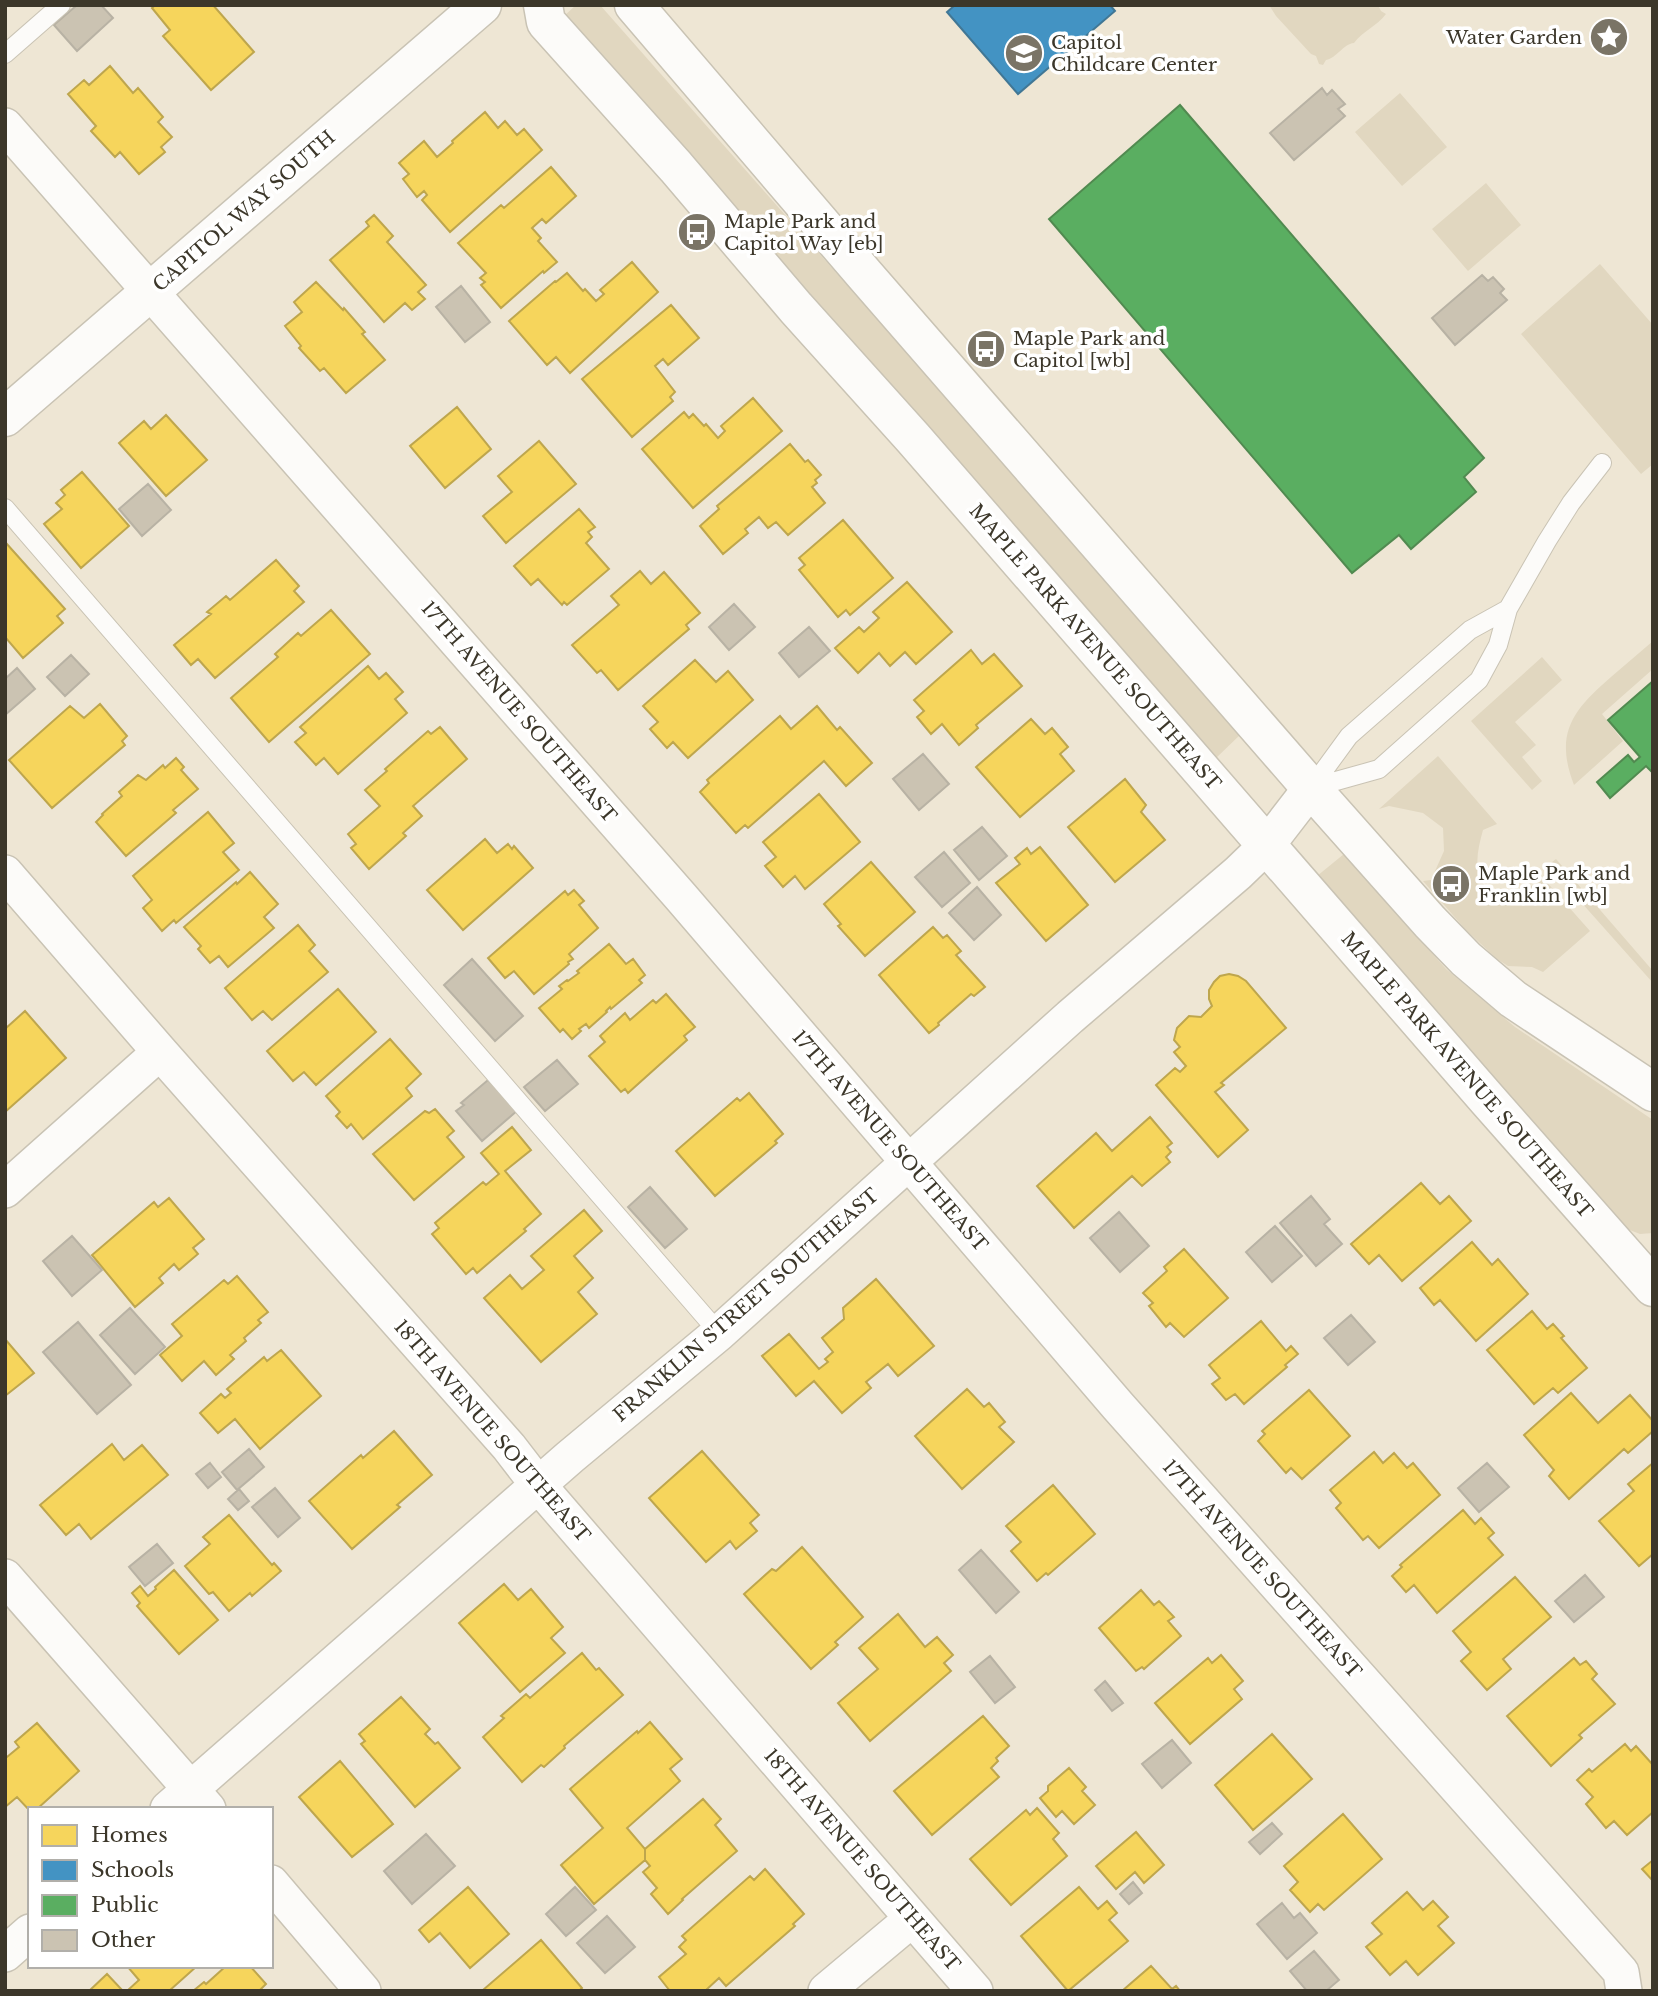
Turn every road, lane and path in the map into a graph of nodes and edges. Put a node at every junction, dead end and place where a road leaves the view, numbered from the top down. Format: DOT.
graph roads {
  1 [pos="61,5"];
  2 [pos="482,5"];
  3 [pos="543,5"];
  4 [pos="634,5"];
  5 [pos="5,54"];
  6 [pos="5,126"];
  7 [pos="151,292"];
  8 [pos="5,417"];
  9 [pos="1602,463"];
  10 [pos="5,508"];
  11 [pos="1508,609"];
  12 [pos="1311,788"];
  13 [pos="1267,845"];
  14 [pos="5,873"];
  15 [pos="160,1052"];
  16 [pos="1653,1092"];
  17 [pos="909,1162"];
  18 [pos="5,1190"];
  19 [pos="1651,1283"];
  20 [pos="719,1333"];
  21 [pos="539,1486"];
  22 [pos="5,1577"];
  23 [pos="189,1802"];
  24 [pos="273,1885"];
  25 [pos="912,1919"];
  26 [pos="28,1934"];
  27 [pos="5,1954"];
  28 [pos="363,1991"];
  29 [pos="826,1991"];
  30 [pos="975,1991"];
  31 [pos="1624,1991"];
  1 -- 5 [label="lane"];
  2 -- 7 [label="street, CAPITOL WAY SOUTH"];
  3 -- 13 [label="street, MAPLE PARK AVENUE SOUTHEAST"];
  4 -- 12 [label="street"];
  6 -- 7 [label="street, 17TH AVENUE SOUTHEAST"];
  7 -- 8 [label="street, CAPITOL WAY SOUTH"];
  7 -- 17 [label="street, 17TH AVENUE SOUTHEAST"];
  9 -- 11 [label="lane"];
  10 -- 20 [label="lane"];
  11 -- 12 [label="lane"];
  11 -- 12 [label="lane"];
  12 -- 13 [label="street, FRANKLIN STREET SOUTHEAST"];
  12 -- 16 [label="street"];
  13 -- 17 [label="street, FRANKLIN STREET SOUTHEAST"];
  13 -- 19 [label="street, MAPLE PARK AVENUE SOUTHEAST"];
  14 -- 15 [label="street, 18TH AVENUE SOUTHEAST"];
  15 -- 18 [label="street"];
  15 -- 21 [label="street, 18TH AVENUE SOUTHEAST"];
  17 -- 20 [label="street, FRANKLIN STREET SOUTHEAST"];
  17 -- 31 [label="street, 17TH AVENUE SOUTHEAST"];
  20 -- 21 [label="street, FRANKLIN STREET SOUTHEAST"];
  21 -- 23 [label="street, FRANKLIN STREET SOUTHEAST"];
  21 -- 25 [label="street, 18TH AVENUE SOUTHEAST"];
  22 -- 23 [label="street"];
  24 -- 28 [label="street"];
  25 -- 29 [label="street"];
  25 -- 30 [label="street, 18TH AVENUE SOUTHEAST"];
  26 -- 27 [label="street"];
}
